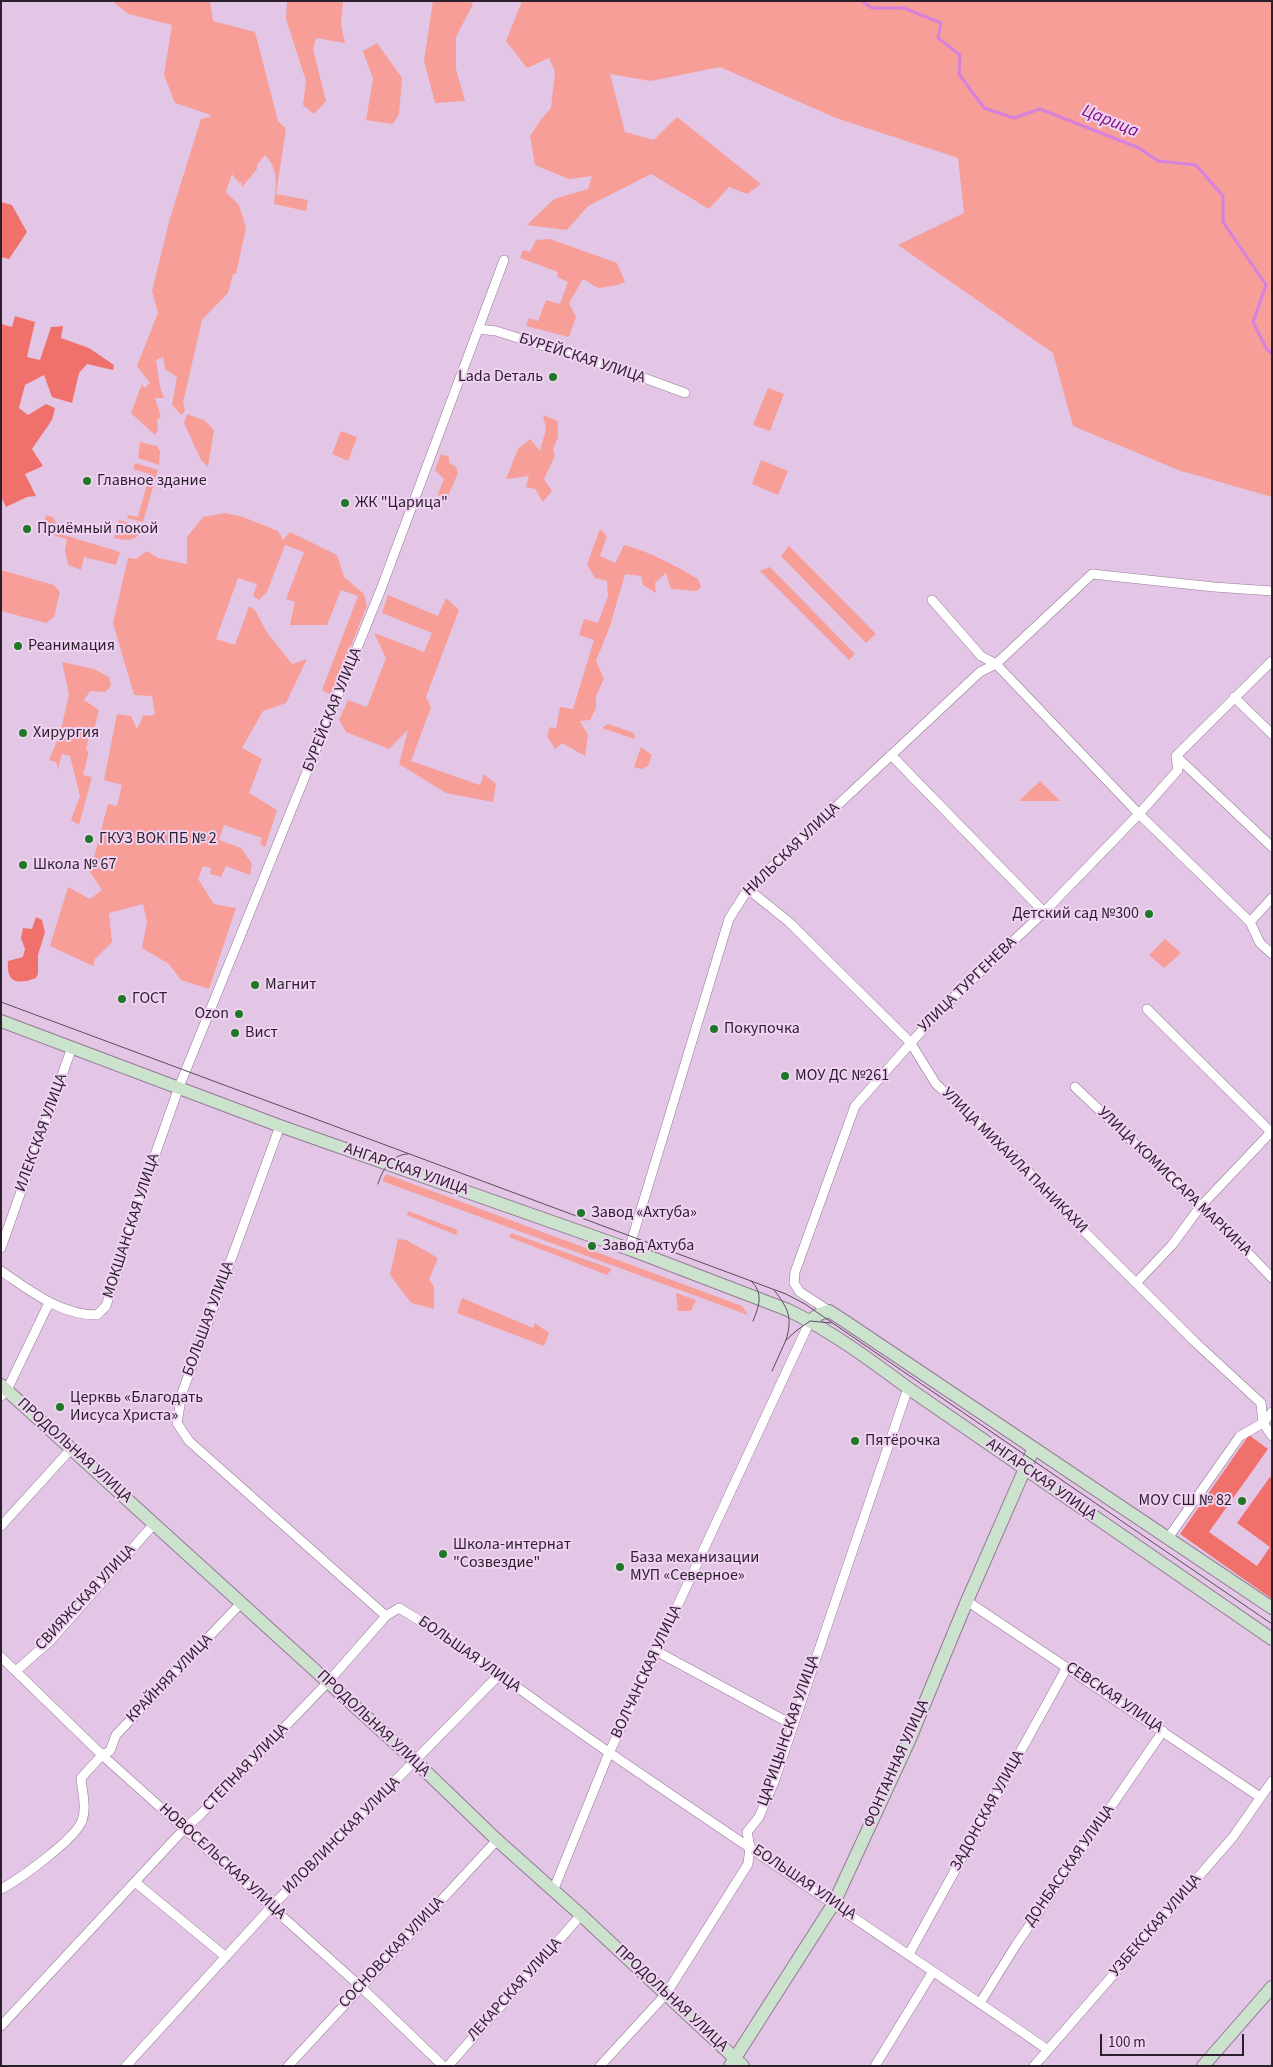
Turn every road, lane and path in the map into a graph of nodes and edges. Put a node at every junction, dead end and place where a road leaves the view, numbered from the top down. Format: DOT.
graph roads {
  1 [pos="504,260"];
  2 [pos="478,329"];
  3 [pos="684,393"];
  4 [pos="1272,591"];
  5 [pos="932,600"];
  6 [pos="1272,661"];
  7 [pos="996,664"];
  8 [pos="1234,697"];
  9 [pos="1272,734"];
  10 [pos="891,755"];
  11 [pos="1176,756"];
  12 [pos="1139,814"];
  13 [pos="1272,848"];
  14 [pos="748,889"];
  15 [pos="1272,898"];
  16 [pos="1044,912"];
  17 [pos="1250,922"];
  18 [pos="1272,954"];
  19 [pos="1147,1009"];
  20 [pos="1,1021"];
  21 [pos="910,1042"];
  22 [pos="72,1047"];
  23 [pos="179,1087"];
  24 [pos="1075,1087"];
  25 [pos="280,1126"];
  26 [pos="1271,1132"];
  27 [pos="1200,1207"];
  28 [pos="1,1248"];
  29 [pos="629,1249"];
  30 [pos="1,1271"];
  31 [pos="1272,1278"];
  32 [pos="1136,1282"];
  33 [pos="49,1303"];
  34 [pos="820,1313"];
  35 [pos="908,1388"];
  36 [pos="3,1390"];
  37 [pos="1272,1412"];
  38 [pos="1264,1423"];
  39 [pos="1272,1436"];
  40 [pos="1034,1448"];
  41 [pos="71,1449"];
  42 [pos="1024,1468"];
  43 [pos="154,1524"];
  44 [pos="1,1526"];
  45 [pos="1168,1538"];
  46 [pos="967,1601"];
  47 [pos="241,1603"];
  48 [pos="1272,1608"];
  49 [pos="386,1616"];
  50 [pos="1272,1639"];
  51 [pos="656,1651"];
  52 [pos="1,1656"];
  53 [pos="1067,1667"];
  54 [pos="17,1670"];
  55 [pos="499,1675"];
  56 [pos="328,1682"];
  57 [pos="793,1725"];
  58 [pos="1163,1731"];
  59 [pos="609,1753"];
  60 [pos="102,1755"];
  61 [pos="416,1762"];
  62 [pos="1272,1781"];
  63 [pos="1260,1797"];
  64 [pos="185,1828"];
  65 [pos="497,1840"];
  66 [pos="750,1847"];
  67 [pos="135,1882"];
  68 [pos="1,1889"];
  69 [pos="553,1891"];
  70 [pos="834,1903"];
  71 [pos="272,1906"];
  72 [pos="582,1915"];
  73 [pos="909,1954"];
  74 [pos="226,1957"];
  75 [pos="932,1973"];
  76 [pos="360,1987"];
  77 [pos="1272,1987"];
  78 [pos="666,1994"];
  79 [pos="980,2003"];
  80 [pos="1,2026"];
  81 [pos="1048,2050"];
  82 [pos="737,2063"];
  83 [pos="126,2066"];
  84 [pos="288,2066"];
  85 [pos="443,2066"];
  86 [pos="448,2066"];
  87 [pos="600,2066"];
  88 [pos="875,2066"];
  89 [pos="1034,2066"];
  90 [pos="1203,2066"];
  1 -- 2 [label="street, БУРЕЙСКАЯ УЛИЦА"];
  2 -- 3 [label="street, БУРЕЙСКАЯ УЛИЦА"];
  2 -- 23 [label="street, БУРЕЙСКАЯ УЛИЦА"];
  4 -- 7 [label="street, НИЛЬСКАЯ УЛИЦА"];
  5 -- 7 [label="street"];
  6 -- 8 [label="street"];
  7 -- 10 [label="street, НИЛЬСКАЯ УЛИЦА"];
  7 -- 12 [label="street"];
  8 -- 9 [label="street"];
  8 -- 11 [label="street"];
  10 -- 14 [label="street, НИЛЬСКАЯ УЛИЦА"];
  10 -- 16 [label="street"];
  11 -- 12 [label="street, УЛИЦА ТУРГЕНЕВА"];
  11 -- 13 [label="street"];
  12 -- 16 [label="street, УЛИЦА ТУРГЕНЕВА"];
  12 -- 17 [label="street"];
  14 -- 21 [label="street, УЛИЦА МИХАИЛА ПАНИКАХИ"];
  14 -- 29 [label="street, НИЛЬСКАЯ УЛИЦА"];
  15 -- 17 [label="street"];
  16 -- 21 [label="street, УЛИЦА ТУРГЕНЕВА"];
  17 -- 18 [label="street"];
  19 -- 26 [label="street"];
  20 -- 22 [label="main road, АНГАРСКАЯ УЛИЦА"];
  21 -- 32 [label="street, УЛИЦА МИХАИЛА ПАНИКАХИ"];
  21 -- 34 [label="street, УЛИЦА ТУРГЕНЕВА"];
  22 -- 23 [label="main road, АНГАРСКАЯ УЛИЦА"];
  22 -- 28 [label="street, ИЛЕКСКАЯ УЛИЦА"];
  23 -- 25 [label="main road, АНГАРСКАЯ УЛИЦА"];
  23 -- 33 [label="street, МОКШАНСКАЯ УЛИЦА"];
  24 -- 27 [label="street, УЛИЦА КОМИССАРА МАРКИНА"];
  25 -- 29 [label="main road, АНГАРСКАЯ УЛИЦА"];
  25 -- 49 [label="street, БОЛЬШАЯ УЛИЦА"];
  26 -- 27 [label="street"];
  27 -- 31 [label="street, УЛИЦА КОМИССАРА МАРКИНА"];
  27 -- 32 [label="street"];
  29 -- 34 [label="main road, АНГАРСКАЯ УЛИЦА"];
  30 -- 33 [label="street"];
  32 -- 38 [label="street, УЛИЦА МИХАИЛА ПАНИКАХИ"];
  33 -- 36 [label="street"];
  34 -- 35 [label="main road, АНГАРСКАЯ УЛИЦА"];
  34 -- 40 [label="main road, АНГАРСКАЯ УЛИЦА"];
  34 -- 51 [label="street, ВОЛЧАНСКАЯ УЛИЦА"];
  35 -- 42 [label="main road, АНГАРСКАЯ УЛИЦА"];
  35 -- 57 [label="street, ЦАРИЦЫНСКАЯ УЛИЦА"];
  36 -- 41 [label="main road, ПРОДОЛЬНАЯ УЛИЦА"];
  37 -- 38 [label="street"];
  38 -- 39 [label="street, УЛИЦА МИХАИЛА ПАНИКАХИ"];
  38 -- 45 [label="street"];
  40 -- 42 [label="main road, ФОНТАННАЯ УЛИЦА"];
  40 -- 45 [label="main road, АНГАРСКАЯ УЛИЦА"];
  41 -- 43 [label="main road, ПРОДОЛЬНАЯ УЛИЦА"];
  41 -- 44 [label="street"];
  42 -- 46 [label="main road, ФОНТАННАЯ УЛИЦА"];
  42 -- 50 [label="main road, АНГАРСКАЯ УЛИЦА"];
  43 -- 47 [label="main road, ПРОДОЛЬНАЯ УЛИЦА"];
  43 -- 54 [label="street, СВИЯЖСКАЯ УЛИЦА"];
  45 -- 48 [label="main road, АНГАРСКАЯ УЛИЦА"];
  46 -- 53 [label="street, СЕВСКАЯ УЛИЦА"];
  46 -- 70 [label="main road, ФОНТАННАЯ УЛИЦА"];
  47 -- 56 [label="main road, ПРОДОЛЬНАЯ УЛИЦА"];
  47 -- 60 [label="street, КРАЙНЯЯ УЛИЦА"];
  49 -- 55 [label="street, БОЛЬШАЯ УЛИЦА"];
  49 -- 56 [label="street, СТЕПНАЯ УЛИЦА"];
  51 -- 57 [label="street"];
  51 -- 59 [label="street, ВОЛЧАНСКАЯ УЛИЦА"];
  52 -- 54 [label="street, НОВОСЕЛЬСКАЯ УЛИЦА"];
  53 -- 58 [label="street, СЕВСКАЯ УЛИЦА"];
  53 -- 73 [label="street, ЗАДОНСКАЯ УЛИЦА"];
  54 -- 60 [label="street, НОВОСЕЛЬСКАЯ УЛИЦА"];
  55 -- 59 [label="street, БОЛЬШАЯ УЛИЦА"];
  55 -- 61 [label="street, ИЛОВЛИНСКАЯ УЛИЦА"];
  56 -- 61 [label="main road, ПРОДОЛЬНАЯ УЛИЦА"];
  56 -- 64 [label="street, СТЕПНАЯ УЛИЦА"];
  57 -- 66 [label="street, ЦАРИЦЫНСКАЯ УЛИЦА"];
  58 -- 63 [label="street, СЕВСКАЯ УЛИЦА"];
  58 -- 79 [label="street, ДОНБАССКАЯ УЛИЦА"];
  59 -- 66 [label="street, БОЛЬШАЯ УЛИЦА"];
  59 -- 69 [label="street, ВОЛЧАНСКАЯ УЛИЦА"];
  60 -- 64 [label="street, НОВОСЕЛЬСКАЯ УЛИЦА"];
  60 -- 68 [label="street, КРАЙНЯЯ УЛИЦА"];
  61 -- 65 [label="main road, ПРОДОЛЬНАЯ УЛИЦА"];
  61 -- 71 [label="street, ИЛОВЛИНСКАЯ УЛИЦА"];
  62 -- 63 [label="street, УЗБЕКСКАЯ УЛИЦА"];
  63 -- 81 [label="street, УЗБЕКСКАЯ УЛИЦА"];
  64 -- 67 [label="street, СТЕПНАЯ УЛИЦА"];
  64 -- 71 [label="street, НОВОСЕЛЬСКАЯ УЛИЦА"];
  65 -- 69 [label="main road, ПРОДОЛЬНАЯ УЛИЦА"];
  65 -- 76 [label="street, СОСНОВСКАЯ УЛИЦА"];
  66 -- 70 [label="street, БОЛЬШАЯ УЛИЦА"];
  66 -- 78 [label="street, ЦАРИЦЫНСКАЯ УЛИЦА"];
  67 -- 74 [label="street"];
  67 -- 80 [label="street, СТЕПНАЯ УЛИЦА"];
  69 -- 72 [label="main road, ПРОДОЛЬНАЯ УЛИЦА"];
  70 -- 73 [label="street, БОЛЬШАЯ УЛИЦА"];
  70 -- 82 [label="main road, ФОНТАННАЯ УЛИЦА"];
  71 -- 74 [label="street, ИЛОВЛИНСКАЯ УЛИЦА"];
  71 -- 76 [label="street, НОВОСЕЛЬСКАЯ УЛИЦА"];
  72 -- 78 [label="main road, ПРОДОЛЬНАЯ УЛИЦА"];
  72 -- 86 [label="street, ЛЕКАРСКАЯ УЛИЦА"];
  73 -- 75 [label="street, БОЛЬШАЯ УЛИЦА"];
  74 -- 83 [label="street, ИЛОВЛИНСКАЯ УЛИЦА"];
  75 -- 79 [label="street, БОЛЬШАЯ УЛИЦА"];
  75 -- 88 [label="street"];
  76 -- 84 [label="street, СОСНОВСКАЯ УЛИЦА"];
  76 -- 85 [label="street, НОВОСЕЛЬСКАЯ УЛИЦА"];
  77 -- 90 [label="main road"];
  78 -- 82 [label="main road, ПРОДОЛЬНАЯ УЛИЦА"];
  78 -- 87 [label="street, ЦАРИЦЫНСКАЯ УЛИЦА"];
  79 -- 81 [label="street, БОЛЬШАЯ УЛИЦА"];
  81 -- 89 [label="street, УЗБЕКСКАЯ УЛИЦА"];
}
